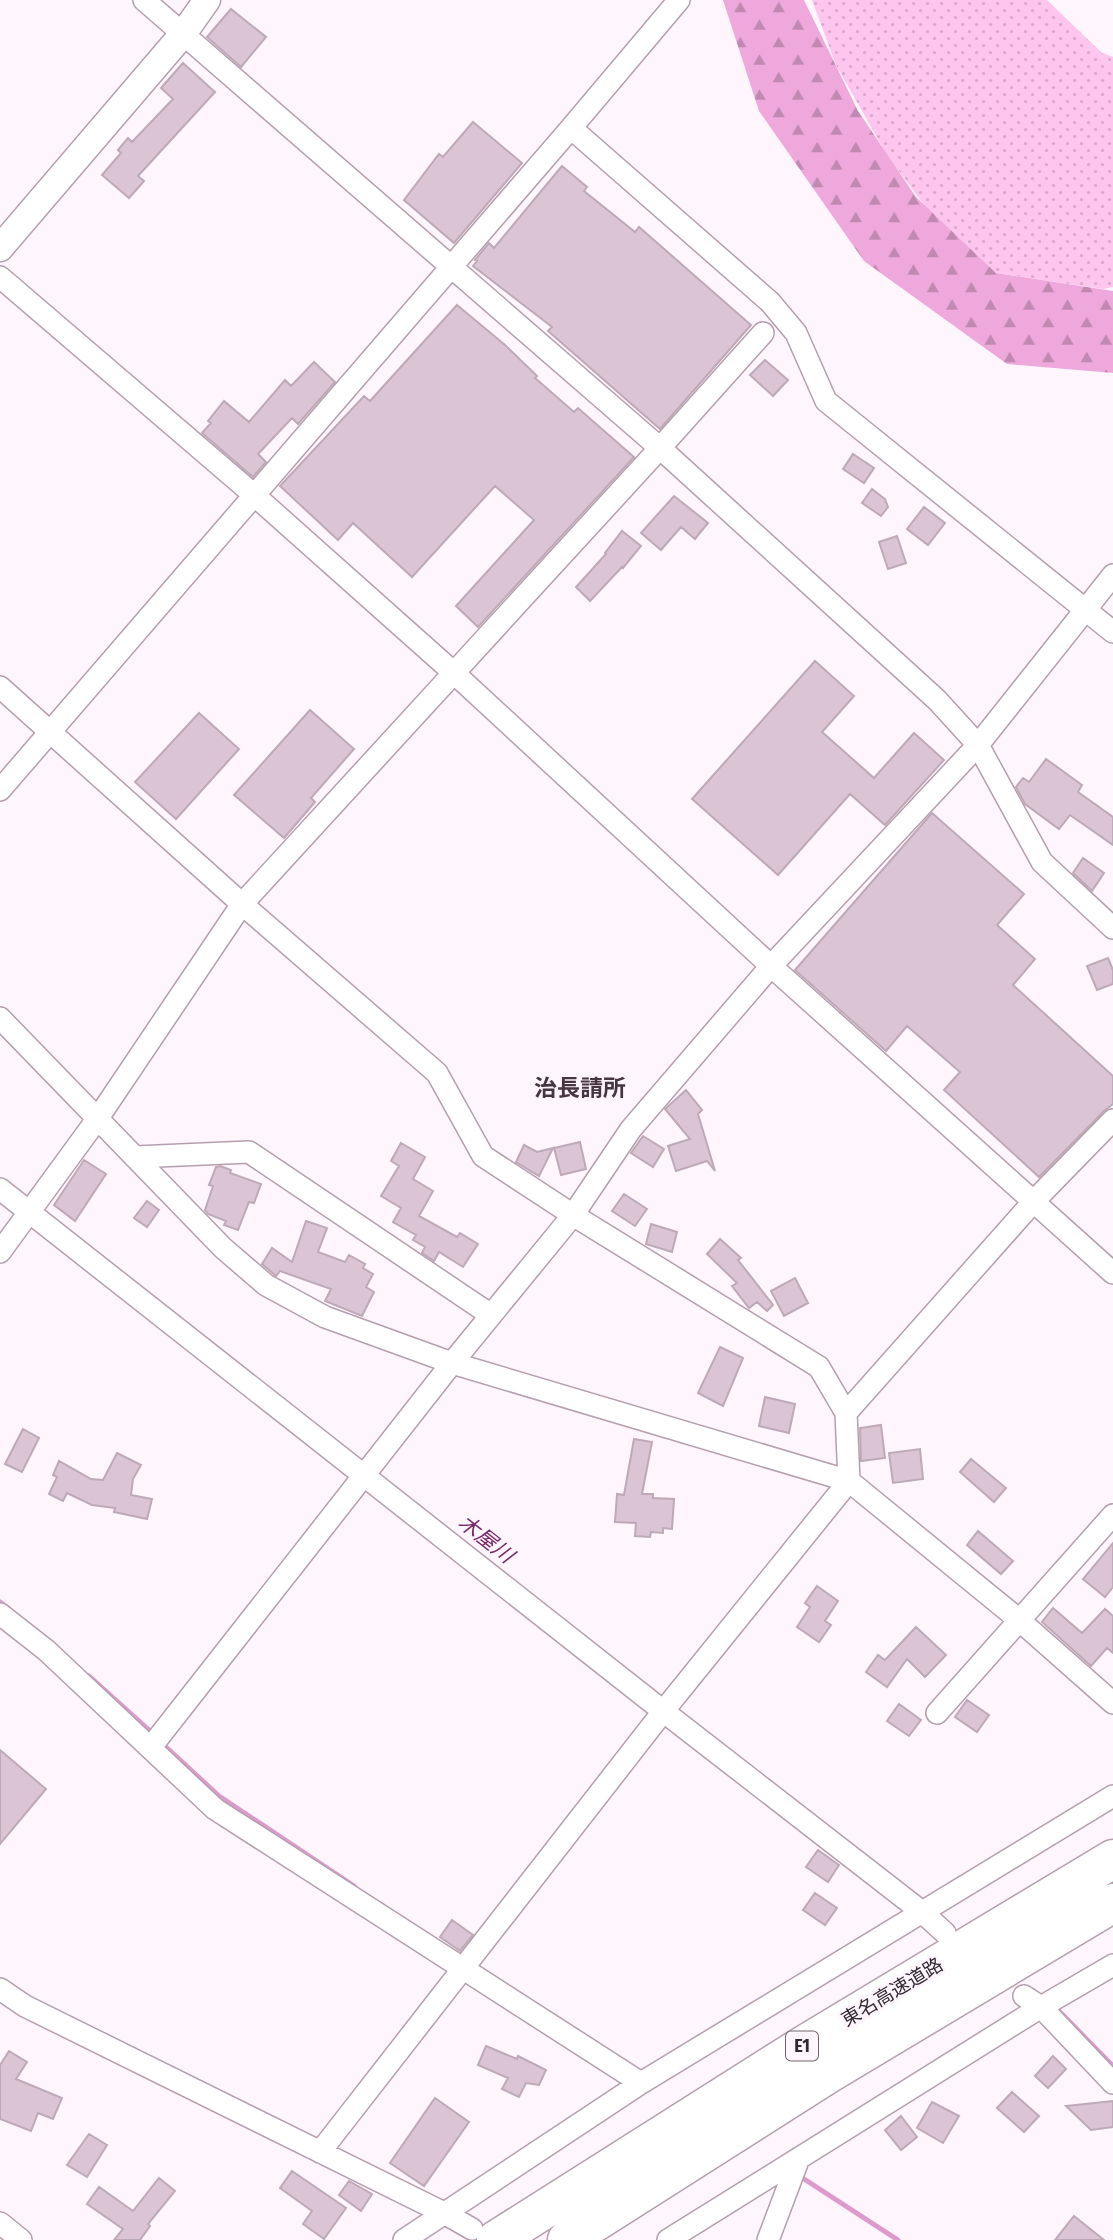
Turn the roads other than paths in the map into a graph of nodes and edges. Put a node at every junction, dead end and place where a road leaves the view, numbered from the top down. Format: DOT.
graph roads {
  1 [pos="144,0"];
  2 [pos="207,0"];
  3 [pos="680,0"];
  4 [pos="183,34"];
  5 [pos="571,128"];
  6 [pos="0,248"];
  7 [pos="452,267"];
  8 [pos="0,277"];
  9 [pos="763,333"];
  10 [pos="660,448"];
  11 [pos="253,494"];
  12 [pos="1113,575"];
  13 [pos="1085,610"];
  14 [pos="1113,632"];
  15 [pos="454,673"];
  16 [pos="0,687"];
  17 [pos="51,732"];
  18 [pos="978,745"];
  19 [pos="0,790"];
  20 [pos="242,904"];
  21 [pos="1113,928"];
  22 [pos="771,966"];
  23 [pos="0,1018"];
  24 [pos="98,1118"];
  25 [pos="1113,1120"];
  26 [pos="135,1157"];
  27 [pos="0,1189"];
  28 [pos="1034,1201"];
  29 [pos="34,1208"];
  30 [pos="573,1215"];
  31 [pos="0,1252"];
  32 [pos="1113,1273"];
  33 [pos="491,1315"];
  34 [pos="452,1363"];
  35 [pos="846,1413"];
  36 [pos="366,1471"];
  37 [pos="849,1481"];
  38 [pos="1113,1515"];
  39 [pos="0,1614"];
  40 [pos="1018,1619"];
  41 [pos="1113,1703"];
  42 [pos="666,1707"];
  43 [pos="937,1713"];
  44 [pos="151,1747"];
  45 [pos="1113,1796"];
  46 [pos="1113,1859"];
  47 [pos="1113,1903"];
  48 [pos="923,1911"];
  49 [pos="945,1933"];
  50 [pos="1113,1965"];
  51 [pos="464,1969"];
  52 [pos="0,1989"];
  53 [pos="1041,2002"];
  54 [pos="641,2083"];
  55 [pos="1113,2083"];
  56 [pos="320,2152"];
  57 [pos="799,2158"];
  58 [pos="444,2213"];
  59 [pos="0,2223"];
  60 [pos="484,2234"];
  61 [pos="21,2240"];
  62 [pos="404,2240"];
  63 [pos="567,2240"];
  64 [pos="668,2240"];
  65 [pos="768,2240"];
  1 -- 4 [label="street"];
  2 -- 4 [label="street"];
  3 -- 5 [label="street"];
  4 -- 6 [label="street"];
  4 -- 7 [label="street"];
  5 -- 7 [label="street"];
  5 -- 13 [label="street"];
  7 -- 10 [label="street"];
  7 -- 11 [label="street"];
  8 -- 11 [label="street"];
  9 -- 10 [label="street"];
  10 -- 15 [label="street"];
  10 -- 18 [label="street"];
  11 -- 15 [label="street"];
  11 -- 17 [label="street"];
  12 -- 13 [label="street"];
  13 -- 14 [label="street"];
  13 -- 18 [label="street"];
  15 -- 20 [label="street"];
  15 -- 22 [label="street"];
  16 -- 17 [label="street"];
  17 -- 19 [label="street"];
  17 -- 20 [label="street"];
  18 -- 21 [label="street"];
  18 -- 22 [label="street"];
  20 -- 24 [label="street"];
  20 -- 30 [label="street"];
  22 -- 28 [label="street"];
  22 -- 30 [label="street"];
  23 -- 24 [label="street"];
  24 -- 26 [label="street"];
  24 -- 29 [label="street"];
  25 -- 28 [label="street"];
  26 -- 33 [label="street"];
  26 -- 34 [label="street"];
  27 -- 29 [label="street"];
  28 -- 32 [label="street"];
  28 -- 35 [label="street"];
  29 -- 31 [label="street"];
  29 -- 36 [label="street"];
  30 -- 33 [label="street"];
  30 -- 35 [label="street"];
  33 -- 34 [label="street"];
  34 -- 36 [label="street"];
  34 -- 37 [label="street"];
  35 -- 37 [label="street"];
  36 -- 42 [label="street"];
  36 -- 44 [label="street"];
  37 -- 40 [label="street"];
  37 -- 42 [label="street"];
  38 -- 40 [label="street"];
  39 -- 44 [label="street"];
  40 -- 41 [label="street"];
  40 -- 43 [label="street"];
  42 -- 48 [label="street"];
  42 -- 51 [label="street"];
  44 -- 51 [label="street"];
  45 -- 48 [label="street"];
  46 -- 60 [label="highway, 東名高速道路 / E1"];
  47 -- 63 [label="highway, 東名高速道路 / E1"];
  48 -- 49 [label="street"];
  48 -- 54 [label="street"];
  50 -- 53 [label="street"];
  51 -- 54 [label="street"];
  51 -- 56 [label="street"];
  52 -- 56 [label="street"];
  53 -- 55 [label="street"];
  53 -- 57 [label="street"];
  54 -- 58 [label="street"];
  56 -- 58 [label="street"];
  57 -- 64 [label="street"];
  57 -- 65 [label="street"];
  58 -- 60 [label="street"];
  58 -- 62 [label="street"];
  59 -- 61 [label="street"];
}
